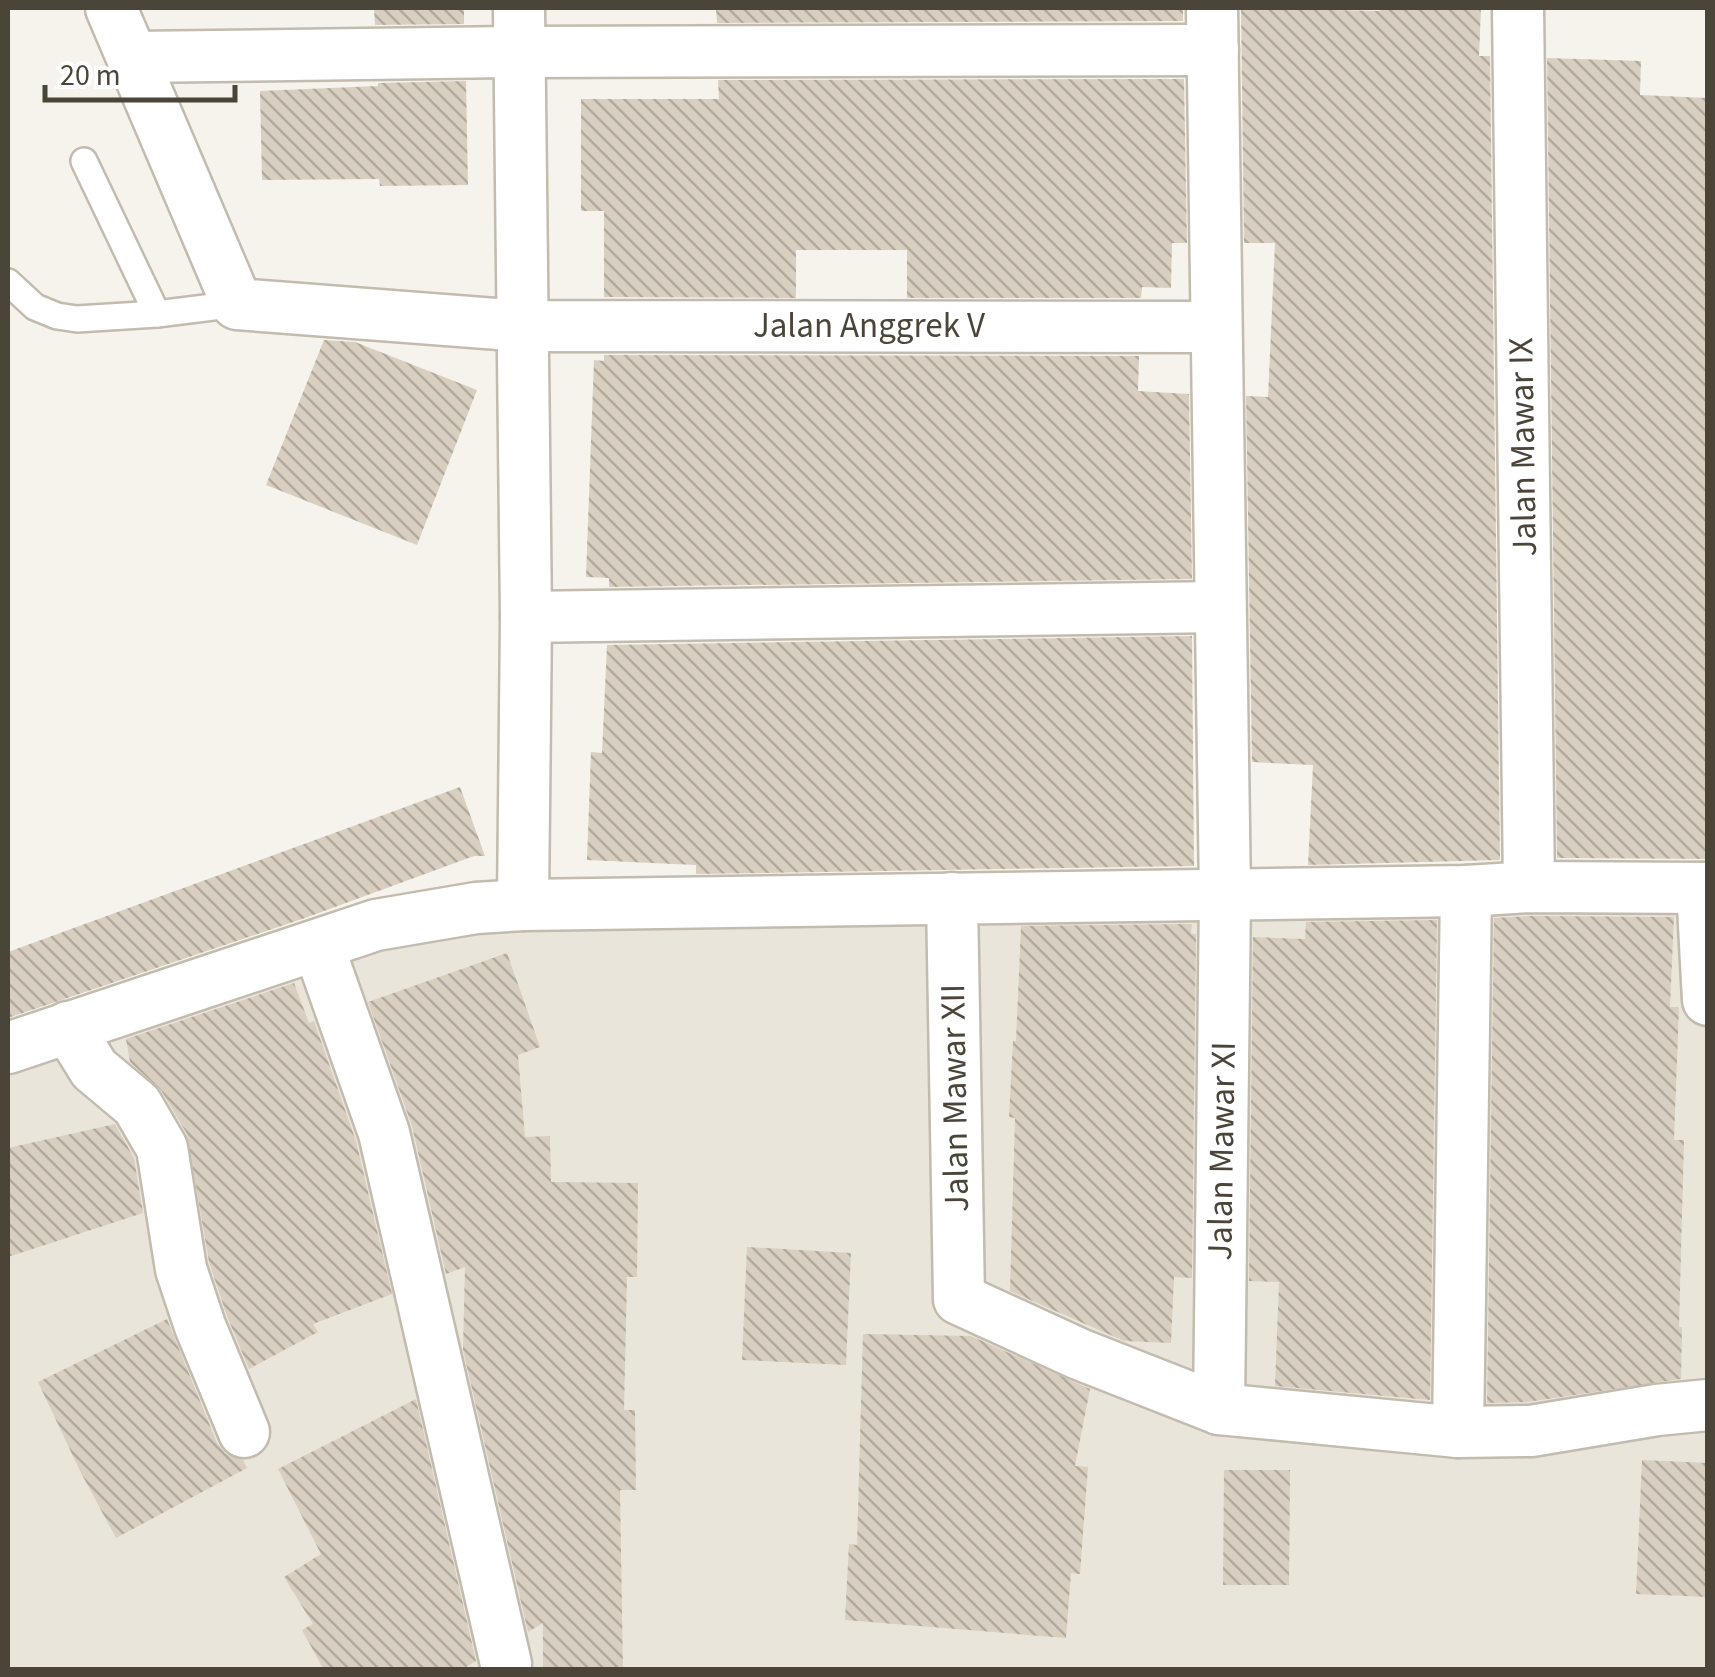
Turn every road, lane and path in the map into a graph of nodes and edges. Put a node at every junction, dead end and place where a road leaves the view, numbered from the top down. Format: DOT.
graph roads {
  1 [pos="111,8"];
  2 [pos="1518,8"];
  3 [pos="1212,29"];
  4 [pos="519,30"];
  5 [pos="133,57"];
  6 [pos="84,161"];
  7 [pos="8,282"];
  8 [pos="237,304"];
  9 [pos="158,314"];
  10 [pos="523,326"];
  11 [pos="1216,327"];
  12 [pos="1220,607"];
  13 [pos="526,617"];
  14 [pos="1529,887"];
  15 [pos="1705,888"];
  16 [pos="1466,891"];
  17 [pos="1225,894"];
  18 [pos="952,898"];
  19 [pos="523,904"];
  20 [pos="318,946"];
  21 [pos="1708,1000"];
  22 [pos="68,1027"];
  23 [pos="8,1048"];
  24 [pos="1708,1406"];
  25 [pos="1219,1409"];
  26 [pos="244,1432"];
  27 [pos="1458,1432"];
  28 [pos="506,1664"];
  1 -- 5 [label="street"];
  2 -- 14 [label="street, Jalan Mawar IX"];
  3 -- 4 [label="street"];
  3 -- 11 [label="street, Jalan Mawar XI"];
  4 -- 5 [label="street"];
  4 -- 10 [label="street"];
  5 -- 8 [label="street"];
  6 -- 9 [label="lane"];
  7 -- 9 [label="lane"];
  8 -- 9 [label="lane"];
  8 -- 10 [label="street, Jalan Anggrek V"];
  10 -- 11 [label="street, Jalan Anggrek V"];
  10 -- 13 [label="street"];
  11 -- 12 [label="street, Jalan Mawar XI"];
  12 -- 13 [label="street"];
  12 -- 17 [label="street, Jalan Mawar XI"];
  13 -- 19 [label="street"];
  14 -- 15 [label="street"];
  14 -- 16 [label="street"];
  15 -- 21 [label="street"];
  16 -- 17 [label="street"];
  16 -- 27 [label="street"];
  17 -- 18 [label="street"];
  17 -- 25 [label="street, Jalan Mawar XI"];
  18 -- 19 [label="street"];
  18 -- 25 [label="street, Jalan Mawar XII"];
  19 -- 20 [label="street"];
  20 -- 22 [label="street"];
  20 -- 28 [label="street"];
  22 -- 23 [label="street"];
  22 -- 26 [label="street"];
  24 -- 27 [label="street"];
  25 -- 27 [label="street"];
}
